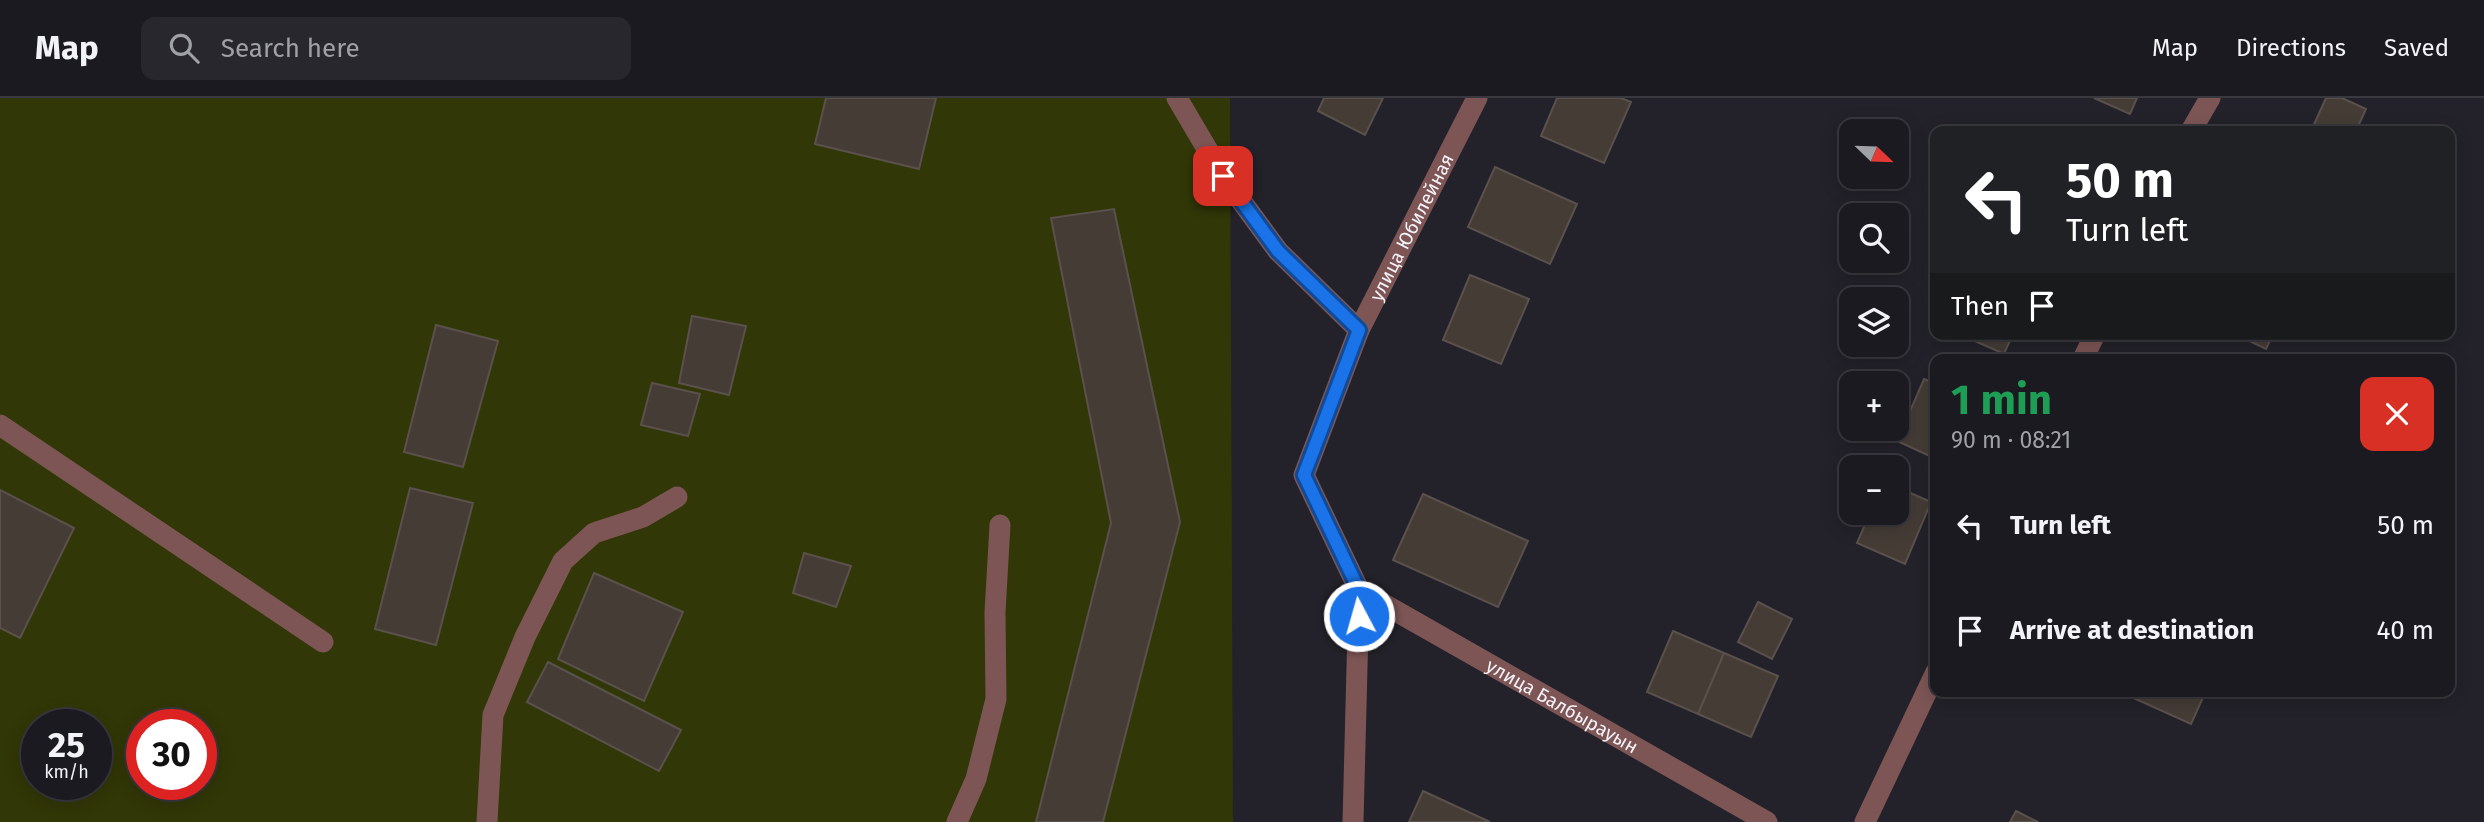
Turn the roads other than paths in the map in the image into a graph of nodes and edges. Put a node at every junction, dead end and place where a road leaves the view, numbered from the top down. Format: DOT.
graph roads {
  1 [pos="1177,98"];
  2 [pos="1477,98"];
  3 [pos="2210,98"];
  4 [pos="2194,126"];
  5 [pos="1359,330"];
  6 [pos="0,425"];
  7 [pos="677,497"];
  8 [pos="1000,525"];
  9 [pos="1359,590"];
  10 [pos="323,642"];
  11 [pos="1930,685"];
  12 [pos="488,822"];
  13 [pos="957,822"];
  14 [pos="1353,822"];
  15 [pos="1768,822"];
  16 [pos="1865,822"];
  1 -- 5 [label="street"];
  2 -- 5 [label="street, улица Юбилейная"];
  3 -- 4 [label="street"];
  5 -- 9 [label="street, улица Юбилейная"];
  6 -- 10 [label="street"];
  7 -- 12 [label="street"];
  8 -- 13 [label="street"];
  9 -- 14 [label="street"];
  9 -- 15 [label="street, улица Балбырауын"];
  11 -- 16 [label="street"];
}
